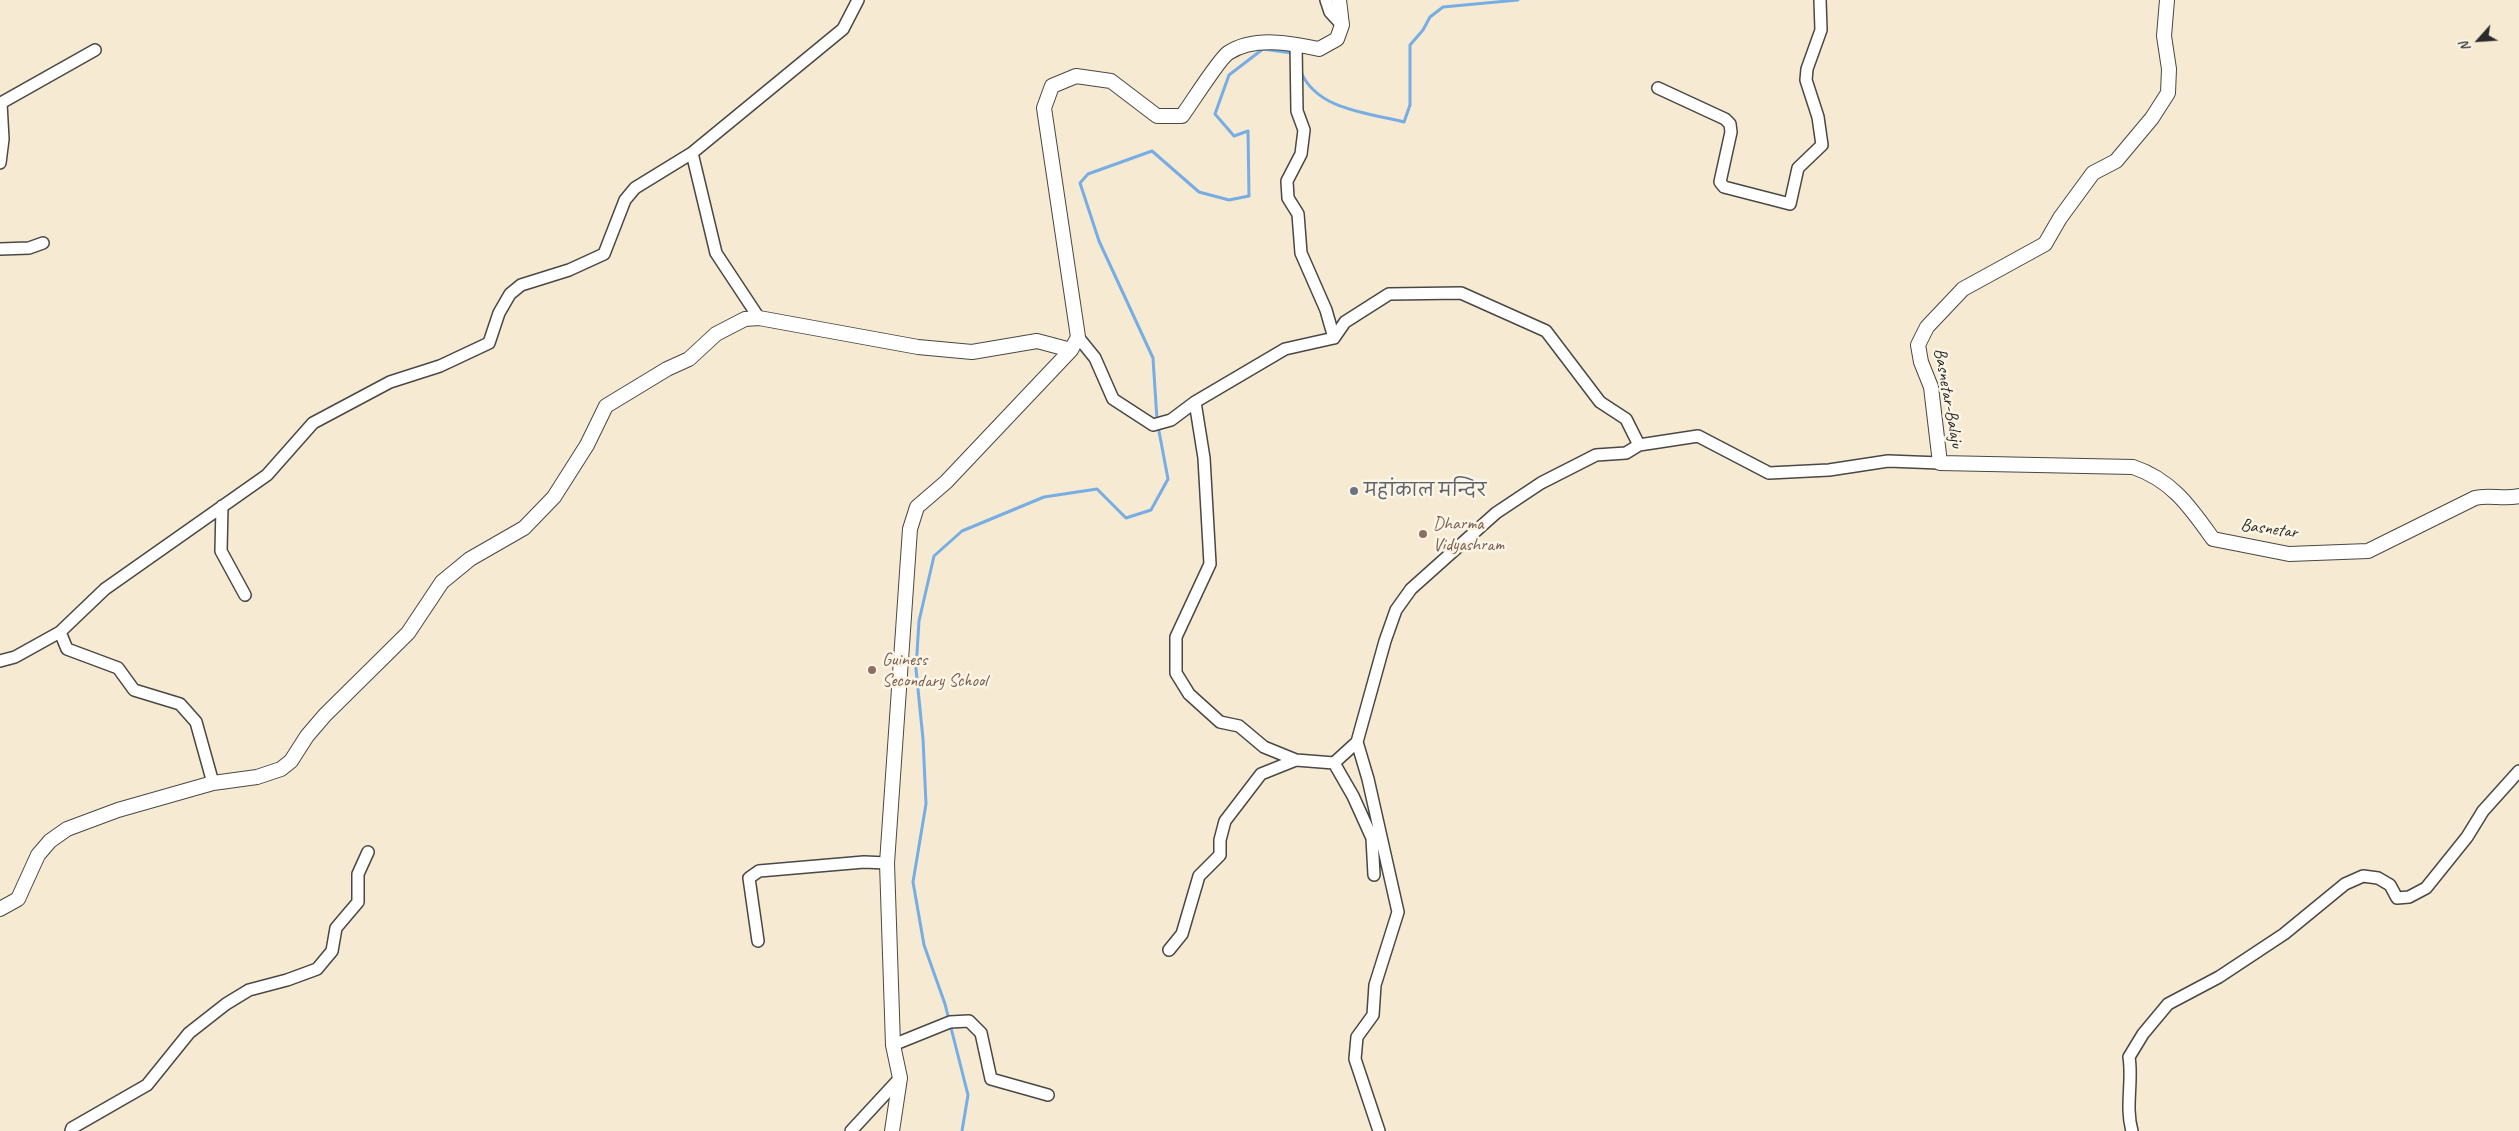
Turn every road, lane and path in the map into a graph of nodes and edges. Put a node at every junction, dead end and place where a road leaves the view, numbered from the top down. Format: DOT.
graph roads {
  1 [pos="858,0"];
  2 [pos="1326,0"];
  3 [pos="1338,0"];
  4 [pos="1820,0"];
  5 [pos="2167,0"];
  6 [pos="1342,25"];
  7 [pos="1297,49"];
  8 [pos="95,50"];
  9 [pos="1658,88"];
  10 [pos="0,102"];
  11 [pos="692,153"];
  12 [pos="0,163"];
  13 [pos="43,243"];
  14 [pos="0,249"];
  15 [pos="759,318"];
  16 [pos="1078,336"];
  17 [pos="1334,338"];
  18 [pos="1071,350"];
  19 [pos="1195,402"];
  20 [pos="1639,445"];
  21 [pos="1940,463"];
  22 [pos="2519,496"];
  23 [pos="222,506"];
  24 [pos="244,595"];
  25 [pos="60,632"];
  26 [pos="0,661"];
  27 [pos="1356,742"];
  28 [pos="1296,760"];
  29 [pos="1334,763"];
  30 [pos="2519,771"];
  31 [pos="213,783"];
  32 [pos="368,852"];
  33 [pos="888,863"];
  34 [pos="1374,875"];
  35 [pos="0,909"];
  36 [pos="758,941"];
  37 [pos="1169,950"];
  38 [pos="893,1045"];
  39 [pos="900,1078"];
  40 [pos="1048,1094"];
  41 [pos="71,1131"];
  42 [pos="851,1131"];
  43 [pos="892,1131"];
  44 [pos="1379,1131"];
  45 [pos="2132,1131"];
  1 -- 11 [label="street"];
  2 -- 6 [label="street"];
  3 -- 6 [label="street"];
  4 -- 9 [label="street"];
  5 -- 21 [label="street, Basnetar-Balaju"];
  6 -- 7 [label="street"];
  7 -- 16 [label="street"];
  7 -- 17 [label="street"];
  8 -- 10 [label="street"];
  10 -- 12 [label="street"];
  11 -- 15 [label="street"];
  11 -- 23 [label="street"];
  13 -- 14 [label="street"];
  15 -- 18 [label="street"];
  15 -- 31 [label="street"];
  16 -- 18 [label="street"];
  16 -- 19 [label="street"];
  17 -- 19 [label="street"];
  17 -- 20 [label="street"];
  18 -- 33 [label="street"];
  19 -- 28 [label="street"];
  20 -- 21 [label="street"];
  20 -- 27 [label="street"];
  21 -- 22 [label="street, Basnetar"];
  23 -- 24 [label="street"];
  23 -- 25 [label="street"];
  25 -- 26 [label="street"];
  25 -- 31 [label="street"];
  27 -- 29 [label="street"];
  27 -- 44 [label="street"];
  28 -- 29 [label="street"];
  28 -- 37 [label="street"];
  29 -- 34 [label="street"];
  30 -- 45 [label="street"];
  31 -- 35 [label="street"];
  32 -- 41 [label="street"];
  33 -- 36 [label="street"];
  33 -- 38 [label="street"];
  38 -- 39 [label="street"];
  38 -- 40 [label="street"];
  39 -- 42 [label="street"];
  39 -- 43 [label="street"];
}
